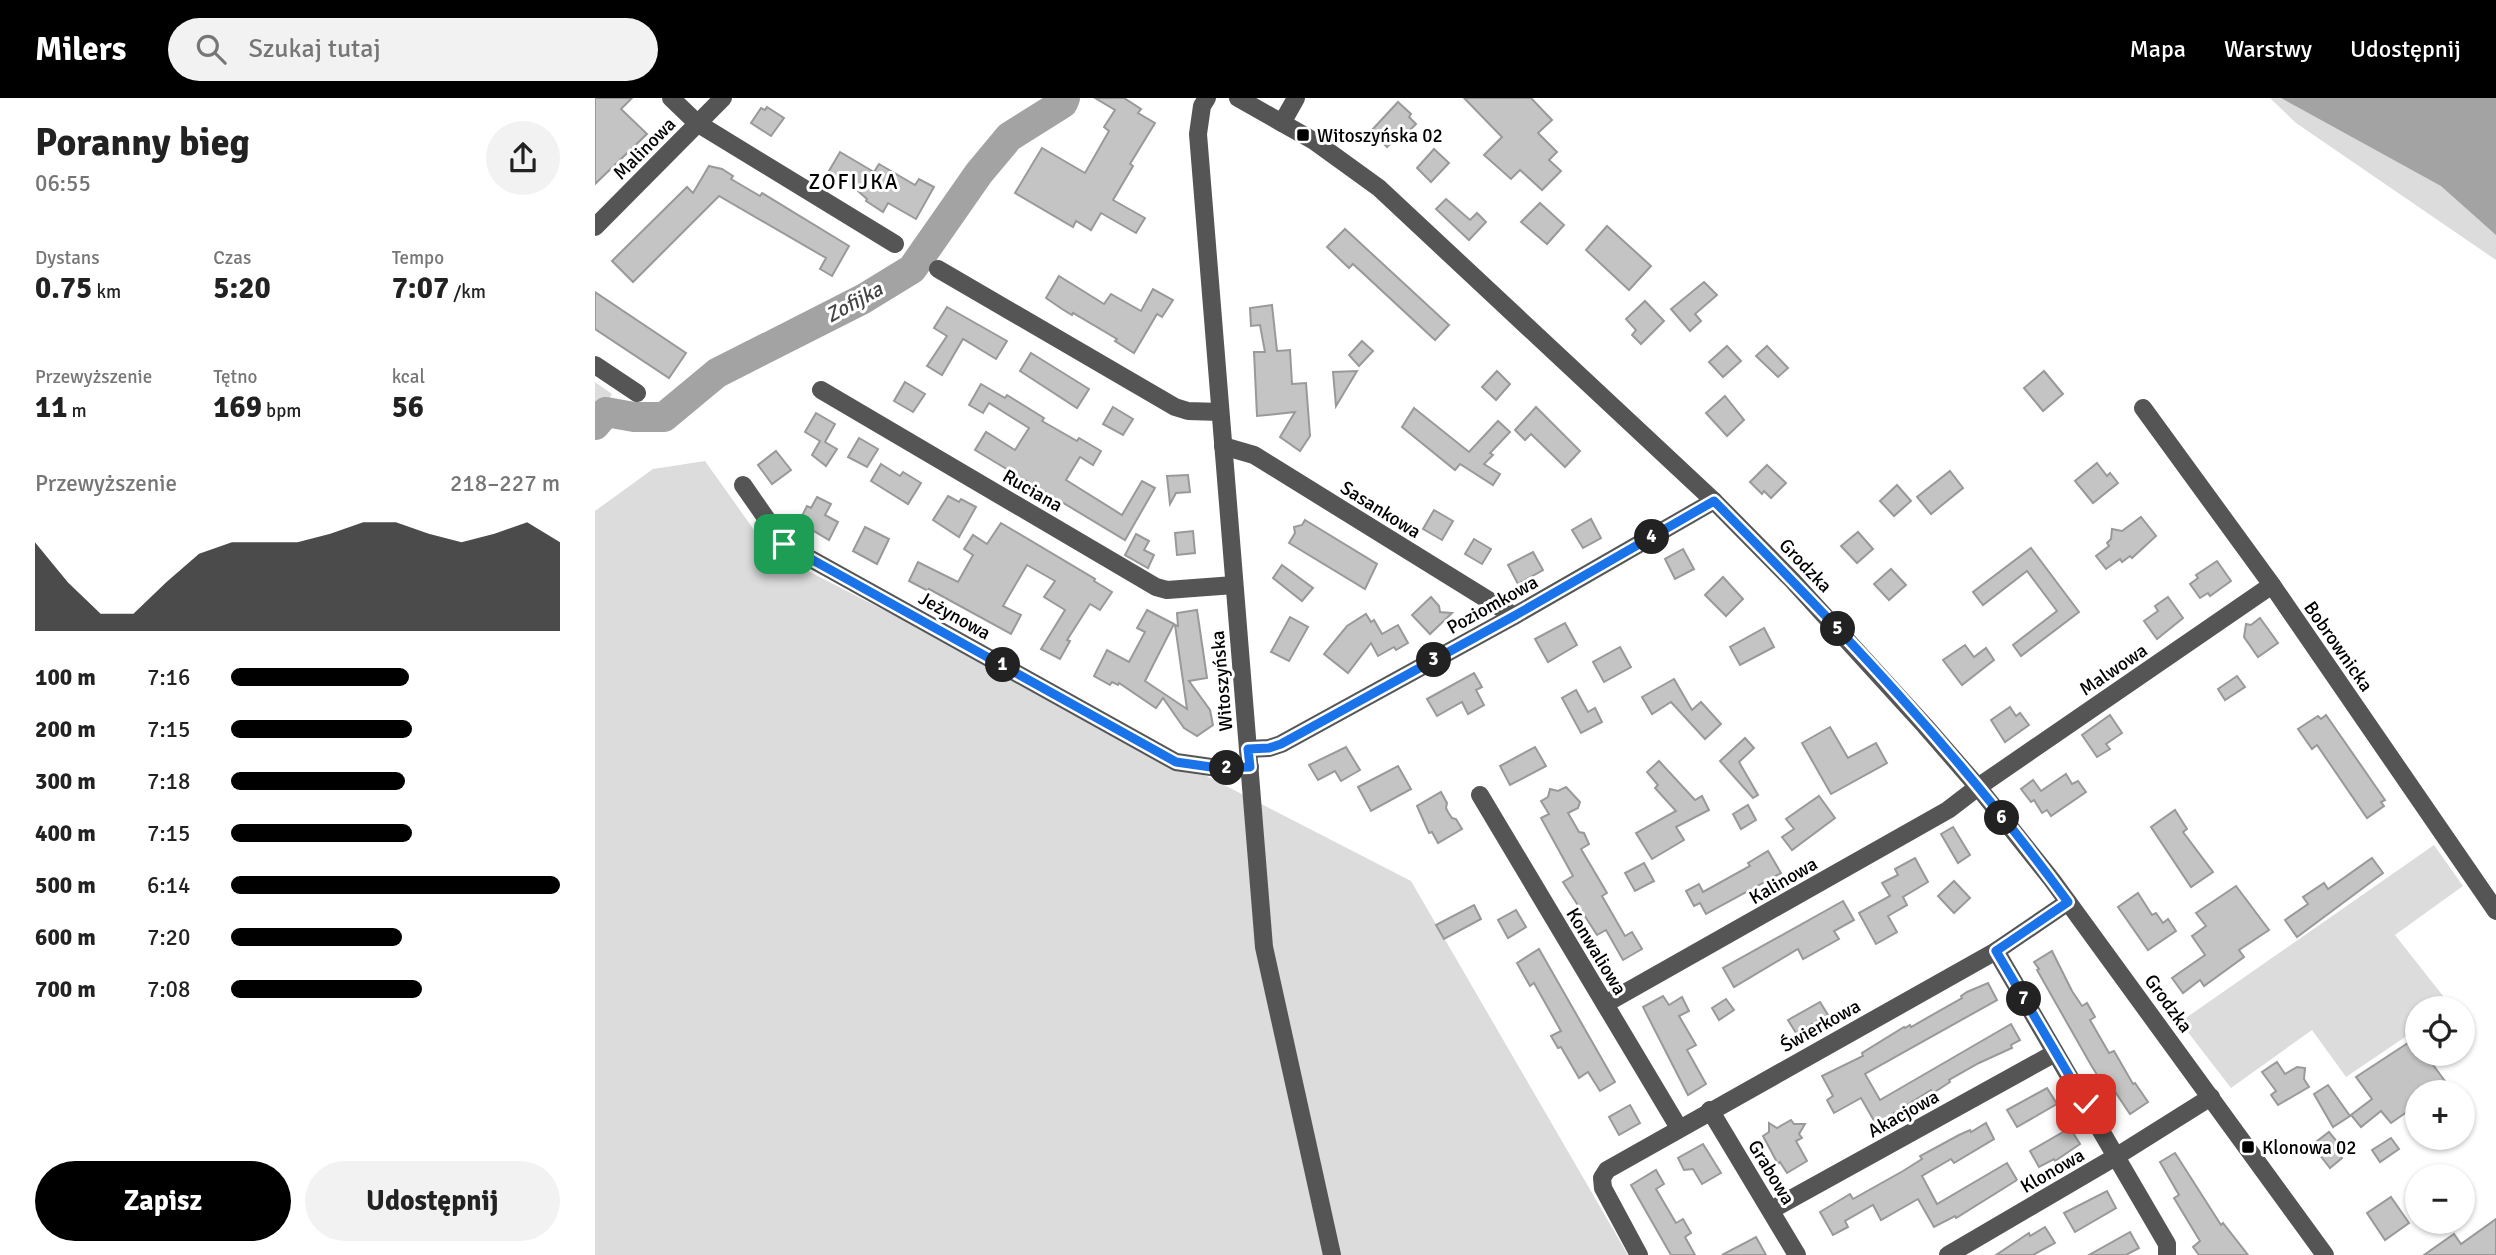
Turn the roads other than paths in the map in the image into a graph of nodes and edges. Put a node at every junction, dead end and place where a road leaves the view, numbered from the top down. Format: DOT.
graph roads {
  1 [pos="671,98"];
  2 [pos="723,98"];
  3 [pos="1207,98"];
  4 [pos="1238,98"];
  5 [pos="1296,98"];
  6 [pos="697,123"];
  7 [pos="1282,123"];
  8 [pos="595,227"];
  9 [pos="895,244"];
  10 [pos="937,269"];
  11 [pos="595,365"];
  12 [pos="821,390"];
  13 [pos="637,393"];
  14 [pos="2143,408"];
  15 [pos="1220,412"];
  16 [pos="1223,446"];
  17 [pos="743,485"];
  18 [pos="1714,501"];
  19 [pos="1234,585"];
  20 [pos="2272,585"];
  21 [pos="1514,616"];
  22 [pos="1249,758"];
  23 [pos="1978,787"];
  24 [pos="1480,795"];
  25 [pos="2068,902"];
  26 [pos="2496,911"];
  27 [pos="1996,951"];
  28 [pos="1605,1004"];
  29 [pos="2055,1053"];
  30 [pos="2211,1097"];
  31 [pos="1710,1110"];
  32 [pos="1679,1128"];
  33 [pos="2117,1156"];
  34 [pos="1771,1210"];
  35 [pos="1332,1255"];
  36 [pos="1639,1255"];
  37 [pos="1797,1255"];
  38 [pos="1948,1255"];
  39 [pos="2167,1255"];
  40 [pos="2325,1255"];
  1 -- 6 [label="street"];
  2 -- 6 [label="street, Malinowa"];
  3 -- 15 [label="street, Witoszyńska"];
  4 -- 7 [label="street, Grodzka"];
  5 -- 7 [label="street"];
  6 -- 8 [label="street, Malinowa"];
  6 -- 9 [label="street"];
  7 -- 18 [label="street, Grodzka"];
  10 -- 15 [label="street"];
  11 -- 13 [label="street"];
  12 -- 19 [label="street, Ruciana"];
  14 -- 20 [label="street, Bobrownicka"];
  15 -- 16 [label="street, Witoszyńska"];
  16 -- 19 [label="street, Witoszyńska"];
  16 -- 21 [label="street, Sasankowa"];
  17 -- 22 [label="street, Jeżynowa"];
  18 -- 21 [label="street, Poziomkowa"];
  18 -- 23 [label="street, Grodzka"];
  19 -- 22 [label="street, Witoszyńska"];
  20 -- 23 [label="street, Malwowa"];
  20 -- 26 [label="street, Bobrownicka"];
  21 -- 22 [label="street, Poziomkowa"];
  22 -- 35 [label="street, Witoszyńska"];
  23 -- 25 [label="street, Grodzka"];
  23 -- 28 [label="street, Kalinowa"];
  24 -- 28 [label="street, Konwaliowa"];
  25 -- 27 [label="street, Świerkowa"];
  25 -- 30 [label="street, Grodzka"];
  27 -- 29 [label="street"];
  27 -- 31 [label="street, Świerkowa"];
  28 -- 32 [label="street, Konwaliowa"];
  29 -- 33 [label="street"];
  29 -- 34 [label="street, Akacjowa"];
  30 -- 33 [label="street, Klonowa"];
  30 -- 40 [label="street, Grodzka"];
  31 -- 32 [label="street, Świerkowa"];
  31 -- 34 [label="street, Grabowa"];
  32 -- 36 [label="street, Świerkowa"];
  33 -- 38 [label="street, Klonowa"];
  33 -- 39 [label="street"];
  34 -- 37 [label="street, Grabowa"];
}
